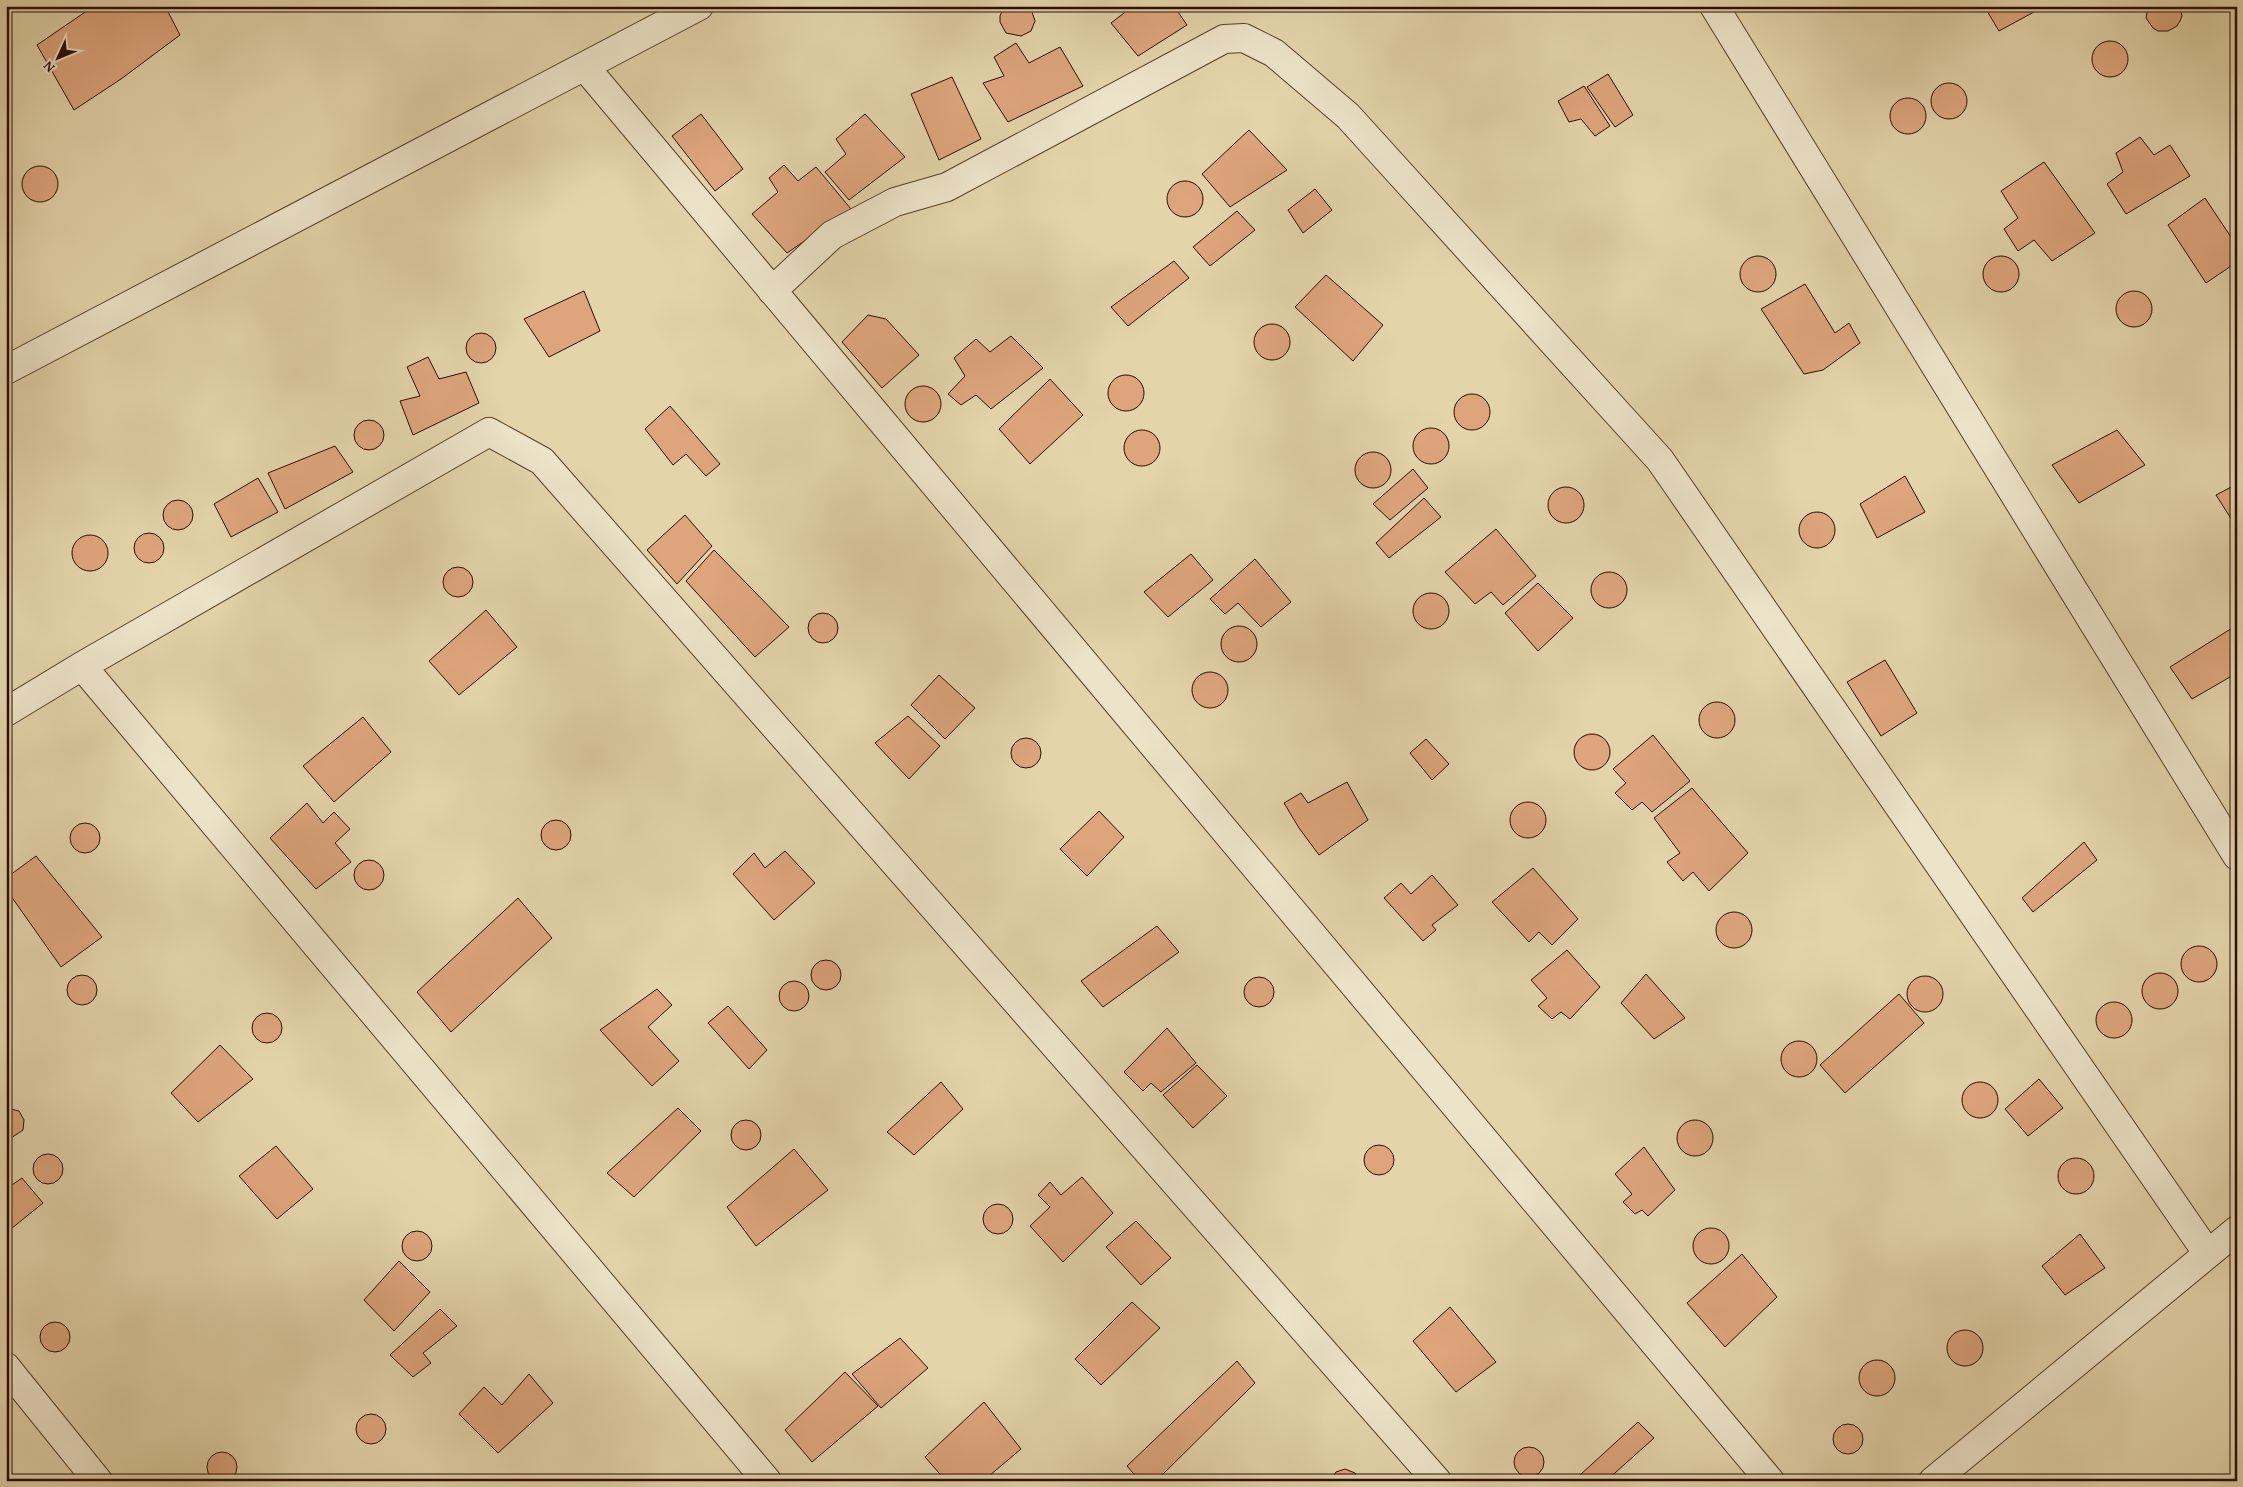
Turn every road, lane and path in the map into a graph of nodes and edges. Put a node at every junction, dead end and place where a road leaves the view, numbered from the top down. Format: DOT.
graph roads {
  1 [pos="699,6"];
  2 [pos="1714,6"];
  3 [pos="585,67"];
  4 [pos="772,291"];
  5 [pos="6,370"];
  6 [pos="82,666"];
  7 [pos="6,712"];
  8 [pos="2237,856"];
  9 [pos="2237,1230"];
  10 [pos="2208,1254"];
  11 [pos="6,1367"];
  12 [pos="98,1481"];
  13 [pos="767,1481"];
  14 [pos="1437,1481"];
  15 [pos="1770,1481"];
  16 [pos="1933,1481"];
  1 -- 3 [label="street"];
  2 -- 8 [label="street"];
  3 -- 4 [label="street"];
  3 -- 5 [label="street"];
  4 -- 10 [label="street"];
  4 -- 15 [label="street"];
  6 -- 7 [label="street"];
  6 -- 13 [label="street"];
  6 -- 14 [label="street"];
  9 -- 10 [label="street"];
  10 -- 16 [label="street"];
  11 -- 12 [label="street"];
}
